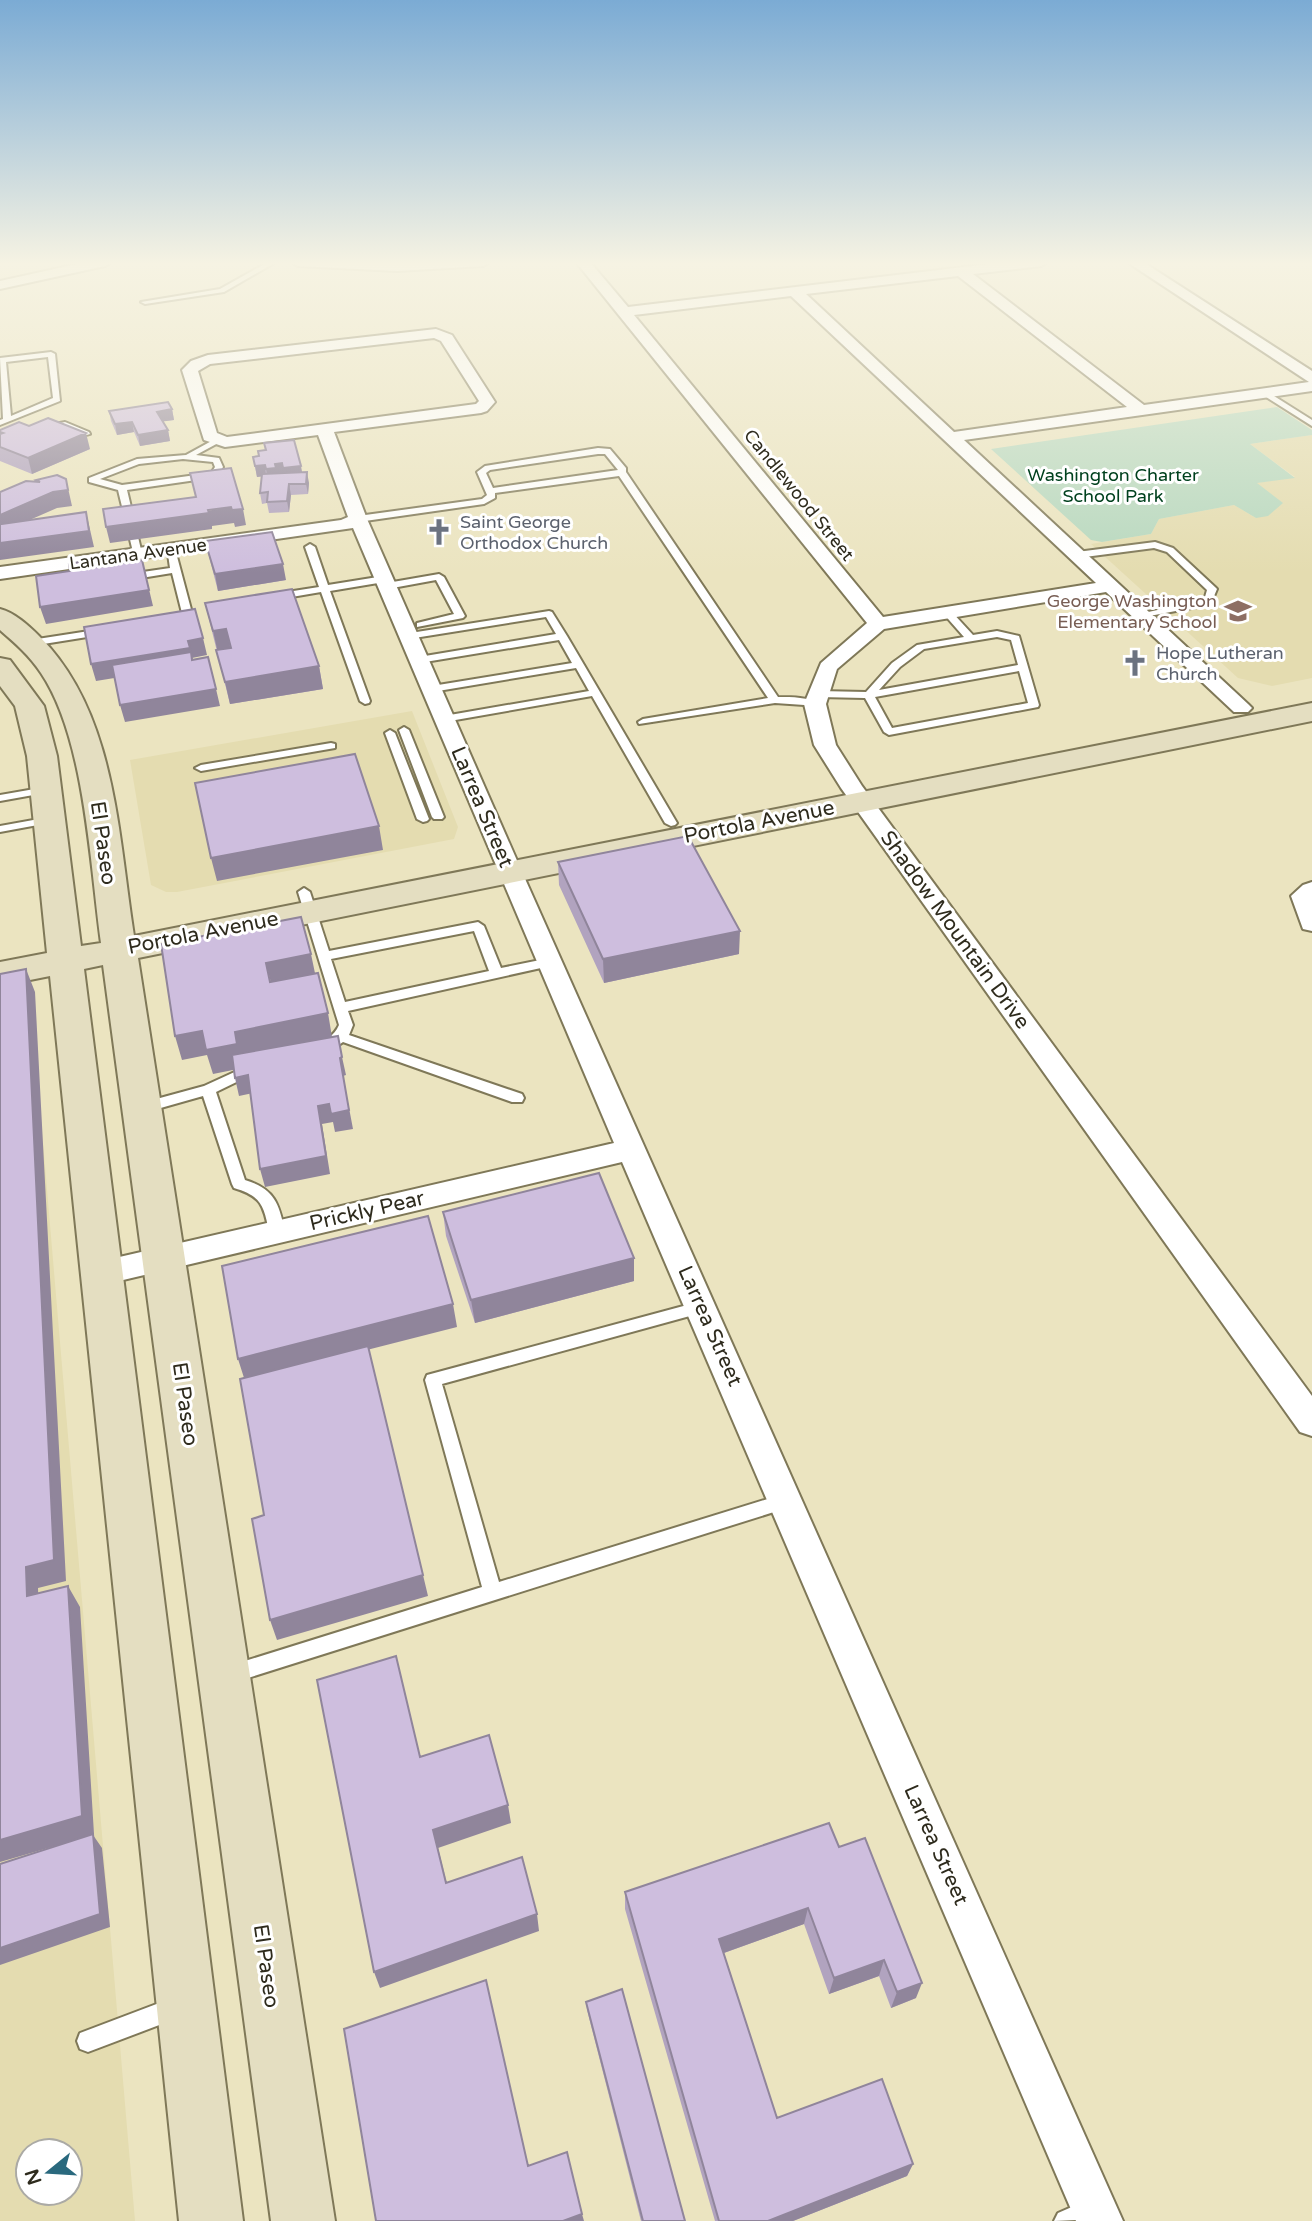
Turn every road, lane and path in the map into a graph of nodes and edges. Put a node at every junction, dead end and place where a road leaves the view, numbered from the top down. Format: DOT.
graph roads {
  1 [pos="1,366"];
  2 [pos="53,366"];
  3 [pos="194,366"];
  4 [pos="464,366"];
  5 [pos="668,366"];
  6 [pos="875,366"];
  7 [pos="1083,366"];
  8 [pos="1292,366"];
  9 [pos="1312,379"];
  10 [pos="1312,386"];
  11 [pos="1266,393"];
  12 [pos="1142,411"];
  13 [pos="4,422"];
  14 [pos="1312,424"];
  15 [pos="324,429"];
  16 [pos="36,430"];
  17 [pos="86,434"];
  18 [pos="953,437"];
  19 [pos="217,440"];
  20 [pos="189,456"];
  21 [pos="621,472"];
  22 [pos="122,488"];
  23 [pos="490,491"];
  24 [pos="358,519"];
  25 [pos="310,547"];
  26 [pos="170,549"];
  27 [pos="136,554"];
  28 [pos="1077,555"];
  29 [pos="176,570"];
  30 [pos="0,573"];
  31 [pos="111,580"];
  32 [pos="386,583"];
  33 [pos="1110,586"];
  34 [pos="325,589"];
  35 [pos="266,598"];
  36 [pos="947,612"];
  37 [pos="1142,615"];
  38 [pos="0,617"];
  39 [pos="162,623"];
  40 [pos="878,624"];
  41 [pos="108,631"];
  42 [pos="562,636"];
  43 [pos="971,639"];
  44 [pos="411,641"];
  45 [pos="31,643"];
  46 [pos="578,664"];
  47 [pos="1023,667"];
  48 [pos="11,687"];
  49 [pos="432,689"];
  50 [pos="594,693"];
  51 [pos="1312,694"];
  52 [pos="869,695"];
  53 [pos="817,699"];
  54 [pos="775,700"];
  55 [pos="365,701"];
  56 [pos="1241,708"];
  57 [pos="1312,712"];
  58 [pos="444,719"];
  59 [pos="643,722"];
  60 [pos="404,730"];
  61 [pos="390,733"];
  62 [pos="331,746"];
  63 [pos="88,748"];
  64 [pos="201,768"];
  65 [pos="46,790"];
  66 [pos="857,795"];
  67 [pos="0,798"];
  68 [pos="438,817"];
  69 [pos="423,819"];
  70 [pos="50,820"];
  71 [pos="671,824"];
  72 [pos="0,829"];
  73 [pos="506,862"];
  74 [pos="1312,890"];
  75 [pos="302,899"];
  76 [pos="1312,923"];
  77 [pos="91,946"];
  78 [pos="0,953"];
  79 [pos="324,956"];
  80 [pos="550,962"];
  81 [pos="0,964"];
  82 [pos="0,974"];
  83 [pos="497,974"];
  84 [pos="340,1008"];
  85 [pos="341,1037"];
  86 [pos="313,1051"];
  87 [pos="268,1064"];
  88 [pos="208,1090"];
  89 [pos="517,1098"];
  90 [pos="142,1108"];
  91 [pos="633,1149"];
  92 [pos="274,1219"];
  93 [pos="163,1259"];
  94 [pos="102,1273"];
  95 [pos="702,1307"];
  96 [pos="1312,1422"];
  97 [pos="787,1501"];
  98 [pos="493,1593"];
  99 [pos="224,1676"];
  100 [pos="188,2004"];
  101 [pos="88,2041"];
  102 [pos="1087,2217"];
  103 [pos="211,2221"];
  104 [pos="303,2221"];
  1 -- 13 [label="lane"];
  2 -- 13 [label="lane"];
  3 -- 19 [label="street"];
  4 -- 15 [label="street"];
  5 -- 40 [label="street, Candlewood Street"];
  6 -- 18 [label="street"];
  7 -- 12 [label="street"];
  8 -- 9 [label="street"];
  10 -- 11 [label="street"];
  11 -- 12 [label="street"];
  11 -- 14 [label="lane"];
  12 -- 18 [label="street"];
  15 -- 19 [label="street"];
  15 -- 24 [label="street, Larrea Street"];
  16 -- 17 [label="lane"];
  18 -- 28 [label="street"];
  19 -- 20 [label="lane"];
  20 -- 22 [label="lane"];
  20 -- 22 [label="lane"];
  21 -- 23 [label="lane"];
  21 -- 23 [label="lane"];
  21 -- 54 [label="lane"];
  22 -- 27 [label="lane"];
  23 -- 24 [label="lane"];
  24 -- 26 [label="street, Lantana Avenue"];
  24 -- 32 [label="street, Larrea Street"];
  25 -- 34 [label="lane"];
  26 -- 27 [label="street, Lantana Avenue"];
  26 -- 29 [label="lane"];
  27 -- 30 [label="street, Lantana Avenue"];
  28 -- 33 [label="street"];
  28 -- 37 [label="lane"];
  29 -- 31 [label="lane"];
  29 -- 39 [label="lane"];
  32 -- 34 [label="lane"];
  32 -- 44 [label="street, Larrea Street"];
  32 -- 44 [label="lane"];
  33 -- 36 [label="street"];
  33 -- 37 [label="street"];
  34 -- 35 [label="lane"];
  34 -- 55 [label="lane"];
  36 -- 40 [label="street"];
  36 -- 43 [label="lane"];
  37 -- 56 [label="street"];
  38 -- 45 [label="street, El Paseo"];
  40 -- 53 [label="street"];
  41 -- 45 [label="lane"];
  42 -- 44 [label="lane"];
  42 -- 44 [label="lane"];
  42 -- 46 [label="lane"];
  43 -- 47 [label="lane"];
  43 -- 52 [label="lane"];
  44 -- 49 [label="street, Larrea Street"];
  45 -- 63 [label="street, El Paseo"];
  46 -- 49 [label="lane"];
  46 -- 50 [label="lane"];
  47 -- 52 [label="lane"];
  47 -- 52 [label="lane"];
  48 -- 63 [label="street"];
  48 -- 65 [label="street, El Paseo"];
  49 -- 58 [label="street, Larrea Street"];
  50 -- 58 [label="lane"];
  50 -- 71 [label="lane"];
  51 -- 56 [label="street, Portola Avenue"];
  52 -- 53 [label="lane"];
  53 -- 54 [label="lane"];
  53 -- 66 [label="street, Shadow Mountain Drive"];
  54 -- 59 [label="lane"];
  56 -- 66 [label="street, Portola Avenue"];
  57 -- 66 [label="street, Portola Avenue"];
  58 -- 73 [label="street, Larrea Street"];
  60 -- 68 [label="lane"];
  61 -- 69 [label="lane"];
  62 -- 64 [label="lane"];
  63 -- 77 [label="street, El Paseo"];
  65 -- 67 [label="lane"];
  65 -- 70 [label="street, El Paseo"];
  66 -- 71 [label="street, Portola Avenue"];
  66 -- 73 [label="street, Portola Avenue"];
  66 -- 96 [label="street, Shadow Mountain Drive"];
  70 -- 72 [label="lane"];
  70 -- 77 [label="street, El Paseo"];
  71 -- 73 [label="street, Portola Avenue"];
  73 -- 75 [label="street, Portola Avenue"];
  73 -- 80 [label="street, Larrea Street"];
  74 -- 76 [label="street"];
  75 -- 77 [label="street, Portola Avenue"];
  75 -- 79 [label="lane"];
  77 -- 78 [label="street"];
  77 -- 81 [label="street"];
  77 -- 82 [label="street"];
  77 -- 90 [label="street, El Paseo"];
  77 -- 94 [label="street, El Paseo"];
  79 -- 83 [label="lane"];
  79 -- 84 [label="lane"];
  80 -- 83 [label="lane"];
  80 -- 91 [label="street, Larrea Street"];
  83 -- 84 [label="lane"];
  84 -- 85 [label="lane"];
  85 -- 86 [label="lane"];
  85 -- 89 [label="lane"];
  87 -- 88 [label="lane"];
  88 -- 90 [label="lane"];
  88 -- 92 [label="lane"];
  90 -- 93 [label="street, El Paseo"];
  91 -- 92 [label="street, Prickly Pear"];
  91 -- 95 [label="street, Larrea Street"];
  92 -- 93 [label="street, Prickly Pear"];
  93 -- 94 [label="street, Prickly Pear"];
  93 -- 99 [label="street, El Paseo"];
  94 -- 100 [label="street, El Paseo"];
  95 -- 97 [label="street, Larrea Street"];
  95 -- 98 [label="lane"];
  97 -- 98 [label="lane"];
  97 -- 102 [label="street, Larrea Street"];
  98 -- 99 [label="lane"];
  99 -- 104 [label="street, El Paseo"];
  100 -- 101 [label="lane"];
  100 -- 103 [label="street, El Paseo"];
}
